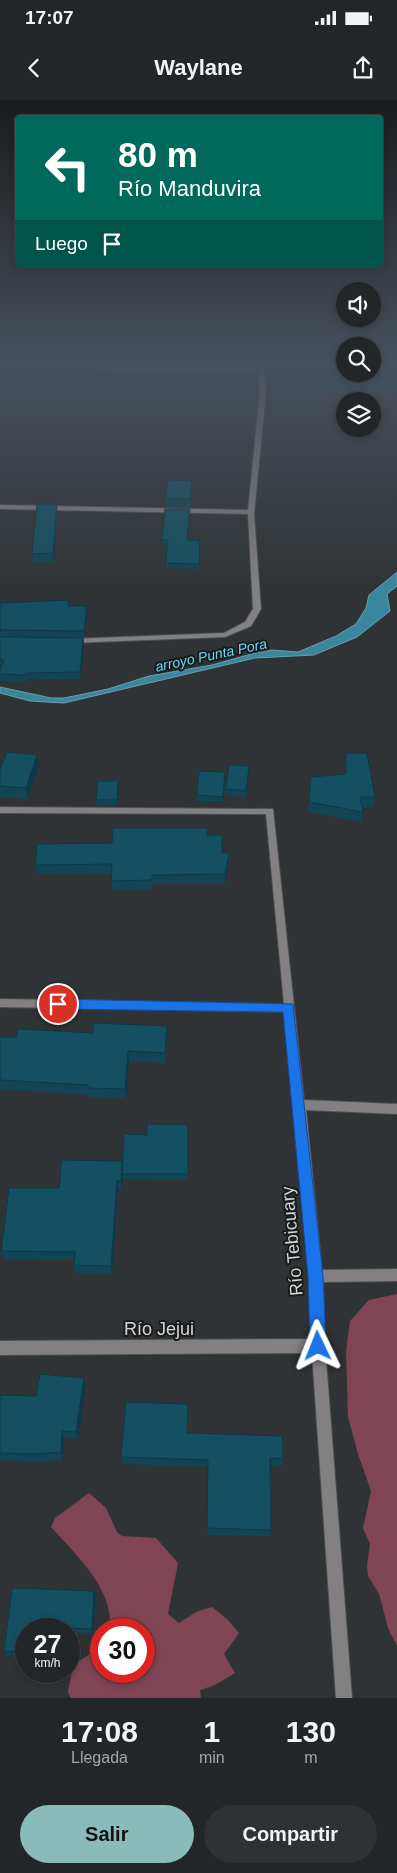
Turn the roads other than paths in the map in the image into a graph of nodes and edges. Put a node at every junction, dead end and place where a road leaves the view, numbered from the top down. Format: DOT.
graph roads {
  1 [pos="258,440"];
  2 [pos="0,506"];
  3 [pos="251,515"];
  4 [pos="64,641"];
  5 [pos="0,810"];
  6 [pos="0,1003"];
  7 [pos="289,1008"];
  8 [pos="298,1105"];
  9 [pos="397,1109"];
  10 [pos="397,1275"];
  11 [pos="316,1276"];
  12 [pos="318,1346"];
  13 [pos="0,1348"];
  14 [pos="344,1698"];
  1 -- 3 [label="street"];
  2 -- 3 [label="street"];
  3 -- 4 [label="street"];
  5 -- 7 [label="street, Río Tebicuary"];
  6 -- 7 [label="street"];
  7 -- 8 [label="street, Río Tebicuary"];
  8 -- 9 [label="street"];
  8 -- 11 [label="street, Río Tebicuary"];
  10 -- 11 [label="street"];
  11 -- 12 [label="street, Río Tebicuary"];
  12 -- 13 [label="street, Río Jejui"];
  12 -- 14 [label="street, Río Tebicuary"];
}
